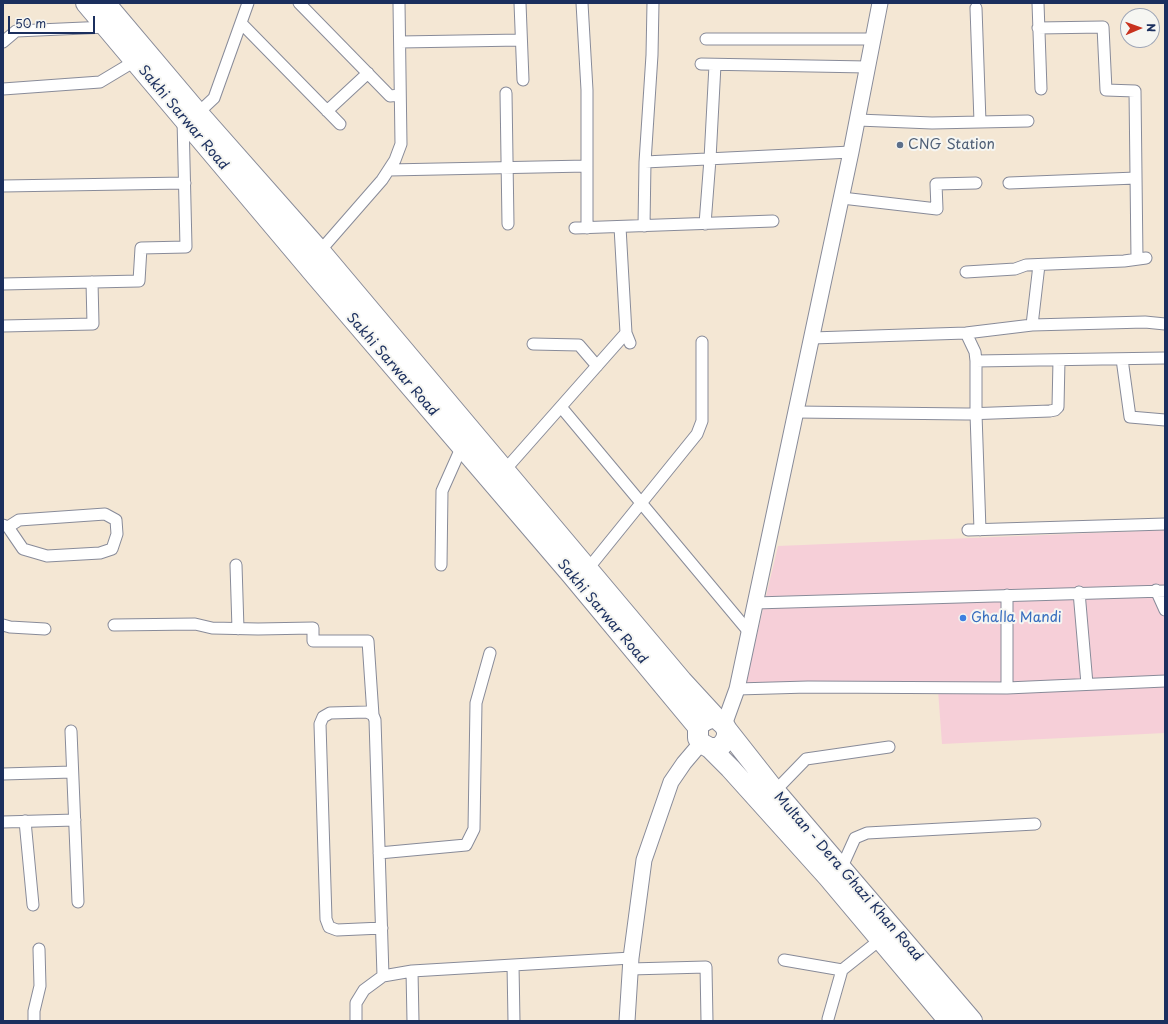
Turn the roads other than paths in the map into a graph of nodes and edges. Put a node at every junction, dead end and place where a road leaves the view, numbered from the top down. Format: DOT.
graph roads {
  1 [pos="86,3"];
  2 [pos="105,3"];
  3 [pos="248,3"];
  4 [pos="299,3"];
  5 [pos="399,3"];
  6 [pos="510,3"];
  7 [pos="521,3"];
  8 [pos="582,3"];
  9 [pos="653,3"];
  10 [pos="880,3"];
  11 [pos="1038,3"];
  12 [pos="976,8"];
  13 [pos="241,23"];
  14 [pos="106,27"];
  15 [pos="1038,28"];
  16 [pos="706,39"];
  17 [pos="873,39"];
  18 [pos="522,40"];
  19 [pos="3,42"];
  20 [pos="400,42"];
  21 [pos="135,61"];
  22 [pos="701,64"];
  23 [pos="715,65"];
  24 [pos="867,67"];
  25 [pos="368,73"];
  26 [pos="523,80"];
  27 [pos="3,89"];
  28 [pos="1041,89"];
  29 [pos="506,93"];
  30 [pos="400,95"];
  31 [pos="327,111"];
  32 [pos="190,116"];
  33 [pos="858,120"];
  34 [pos="1028,121"];
  35 [pos="980,122"];
  36 [pos="340,124"];
  37 [pos="852,152"];
  38 [pos="710,158"];
  39 [pos="645,162"];
  40 [pos="587,166"];
  41 [pos="506,168"];
  42 [pos="389,170"];
  43 [pos="1136,178"];
  44 [pos="185,183"];
  45 [pos="976,183"];
  46 [pos="1009,183"];
  47 [pos="3,186"];
  48 [pos="842,198"];
  49 [pos="773,221"];
  50 [pos="508,224"];
  51 [pos="705,224"];
  52 [pos="644,226"];
  53 [pos="620,227"];
  54 [pos="575,228"];
  55 [pos="587,228"];
  56 [pos="320,251"];
  57 [pos="1039,265"];
  58 [pos="966,272"];
  59 [pos="92,282"];
  60 [pos="3,284"];
  61 [pos="1165,324"];
  62 [pos="3,326"];
  63 [pos="1032,326"];
  64 [pos="966,333"];
  65 [pos="812,338"];
  66 [pos="702,342"];
  67 [pos="533,344"];
  68 [pos="1165,358"];
  69 [pos="1122,359"];
  70 [pos="1059,360"];
  71 [pos="976,361"];
  72 [pos="597,366"];
  73 [pos="561,407"];
  74 [pos="796,412"];
  75 [pos="976,414"];
  76 [pos="1165,420"];
  77 [pos="462,446"];
  78 [pos="504,471"];
  79 [pos="641,503"];
  80 [pos="1165,524"];
  81 [pos="6,526"];
  82 [pos="968,530"];
  83 [pos="980,530"];
  84 [pos="236,565"];
  85 [pos="441,565"];
  86 [pos="587,570"];
  87 [pos="1161,590"];
  88 [pos="1079,592"];
  89 [pos="1007,595"];
  90 [pos="755,603"];
  91 [pos="1165,610"];
  92 [pos="3,625"];
  93 [pos="114,626"];
  94 [pos="238,628"];
  95 [pos="45,629"];
  96 [pos="749,632"];
  97 [pos="490,653"];
  98 [pos="1165,681"];
  99 [pos="1087,684"];
  100 [pos="1007,688"];
  101 [pos="737,689"];
  102 [pos="373,714"];
  103 [pos="722,725"];
  104 [pos="71,731"];
  105 [pos="703,740"];
  106 [pos="889,747"];
  107 [pos="72,772"];
  108 [pos="3,774"];
  109 [pos="775,791"];
  110 [pos="75,820"];
  111 [pos="25,821"];
  112 [pos="3,822"];
  113 [pos="1035,824"];
  114 [pos="379,853"];
  115 [pos="841,869"];
  116 [pos="78,902"];
  117 [pos="34,905"];
  118 [pos="382,928"];
  119 [pos="880,939"];
  120 [pos="39,949"];
  121 [pos="784,960"];
  122 [pos="631,963"];
  123 [pos="513,965"];
  124 [pos="842,970"];
  125 [pos="412,971"];
  126 [pos="383,976"];
  127 [pos="828,1019"];
  128 [pos="34,1021"];
  129 [pos="356,1021"];
  130 [pos="413,1021"];
  131 [pos="514,1021"];
  132 [pos="627,1021"];
  133 [pos="707,1021"];
  134 [pos="949,1021"];
  135 [pos="972,1021"];
  1 -- 14 [label="highway, Sakhi Sarwar Road"];
  2 -- 32 [label="highway, Sakhi Sarwar Road"];
  3 -- 13 [label="street"];
  4 -- 25 [label="street"];
  5 -- 20 [label="street"];
  6 -- 7 [label="street"];
  7 -- 18 [label="street"];
  8 -- 40 [label="street"];
  9 -- 39 [label="street"];
  10 -- 17 [label="main road"];
  11 -- 15 [label="street"];
  12 -- 35 [label="street"];
  13 -- 31 [label="street"];
  13 -- 32 [label="street"];
  14 -- 19 [label="street"];
  14 -- 21 [label="highway, Sakhi Sarwar Road"];
  15 -- 28 [label="street"];
  15 -- 43 [label="street"];
  16 -- 17 [label="street"];
  17 -- 24 [label="main road"];
  18 -- 20 [label="street"];
  18 -- 26 [label="street"];
  20 -- 30 [label="street"];
  21 -- 27 [label="street"];
  21 -- 32 [label="highway, Sakhi Sarwar Road"];
  22 -- 23 [label="street"];
  23 -- 24 [label="street"];
  23 -- 38 [label="street"];
  24 -- 33 [label="main road"];
  25 -- 30 [label="street"];
  25 -- 31 [label="street"];
  29 -- 41 [label="street"];
  30 -- 42 [label="street"];
  31 -- 36 [label="street"];
  32 -- 44 [label="street"];
  32 -- 56 [label="highway, Sakhi Sarwar Road"];
  32 -- 77 [label="highway, Sakhi Sarwar Road"];
  33 -- 35 [label="street"];
  33 -- 37 [label="main road"];
  34 -- 35 [label="street"];
  37 -- 38 [label="street"];
  37 -- 48 [label="main road"];
  38 -- 39 [label="street"];
  38 -- 51 [label="street"];
  39 -- 52 [label="street"];
  40 -- 41 [label="street"];
  40 -- 55 [label="street"];
  41 -- 42 [label="street"];
  41 -- 50 [label="street"];
  42 -- 56 [label="street"];
  43 -- 46 [label="street"];
  43 -- 57 [label="street"];
  44 -- 47 [label="street"];
  44 -- 59 [label="street"];
  45 -- 48 [label="street"];
  48 -- 65 [label="main road"];
  49 -- 51 [label="street"];
  51 -- 52 [label="street"];
  52 -- 53 [label="street"];
  53 -- 55 [label="street"];
  53 -- 72 [label="street"];
  54 -- 55 [label="street"];
  56 -- 78 [label="highway, Sakhi Sarwar Road"];
  57 -- 58 [label="street"];
  57 -- 63 [label="street"];
  59 -- 60 [label="street"];
  59 -- 62 [label="street"];
  61 -- 63 [label="street"];
  63 -- 64 [label="street"];
  64 -- 65 [label="street"];
  64 -- 71 [label="street"];
  65 -- 74 [label="main road"];
  66 -- 79 [label="street"];
  67 -- 72 [label="street"];
  68 -- 69 [label="street"];
  69 -- 70 [label="street"];
  69 -- 76 [label="street"];
  70 -- 71 [label="street"];
  70 -- 75 [label="street"];
  71 -- 75 [label="street"];
  72 -- 73 [label="street"];
  73 -- 78 [label="street"];
  73 -- 79 [label="street"];
  74 -- 75 [label="street"];
  74 -- 90 [label="main road"];
  75 -- 83 [label="street"];
  77 -- 85 [label="street"];
  77 -- 105 [label="highway, Sakhi Sarwar Road"];
  78 -- 86 [label="highway, Sakhi Sarwar Road"];
  79 -- 86 [label="street"];
  79 -- 96 [label="street"];
  80 -- 83 [label="street"];
  81 -- 81 [label="street"];
  82 -- 83 [label="street"];
  84 -- 94 [label="street"];
  86 -- 103 [label="highway, Sakhi Sarwar Road"];
  87 -- 88 [label="street"];
  87 -- 91 [label="street"];
  88 -- 89 [label="street"];
  88 -- 99 [label="street"];
  89 -- 90 [label="street"];
  89 -- 100 [label="street"];
  90 -- 96 [label="main road"];
  92 -- 95 [label="street"];
  93 -- 94 [label="street"];
  94 -- 102 [label="street"];
  96 -- 101 [label="main road"];
  97 -- 114 [label="street"];
  98 -- 99 [label="street"];
  99 -- 100 [label="street"];
  100 -- 101 [label="street"];
  101 -- 103 [label="main road"];
  102 -- 114 [label="street"];
  102 -- 118 [label="street"];
  103 -- 105 [label="highway"];
  103 -- 105 [label="highway"];
  103 -- 109 [label="highway, Multan - Dera Ghazi Khan Road"];
  104 -- 107 [label="street"];
  105 -- 119 [label="highway, Multan - Dera Ghazi Khan Road"];
  105 -- 122 [label="main road"];
  106 -- 109 [label="street"];
  107 -- 108 [label="street"];
  107 -- 110 [label="street"];
  109 -- 115 [label="highway, Multan - Dera Ghazi Khan Road"];
  110 -- 111 [label="street"];
  110 -- 116 [label="street"];
  111 -- 112 [label="street"];
  111 -- 117 [label="street"];
  113 -- 115 [label="street"];
  114 -- 118 [label="street"];
  115 -- 135 [label="highway, Multan - Dera Ghazi Khan Road"];
  118 -- 126 [label="street"];
  119 -- 124 [label="street"];
  119 -- 134 [label="highway, Multan - Dera Ghazi Khan Road"];
  120 -- 128 [label="street"];
  121 -- 124 [label="street"];
  122 -- 123 [label="street"];
  122 -- 132 [label="main road"];
  122 -- 133 [label="street"];
  123 -- 125 [label="street"];
  123 -- 131 [label="street"];
  124 -- 127 [label="street"];
  125 -- 126 [label="street"];
  125 -- 130 [label="street"];
  126 -- 129 [label="street"];
}
